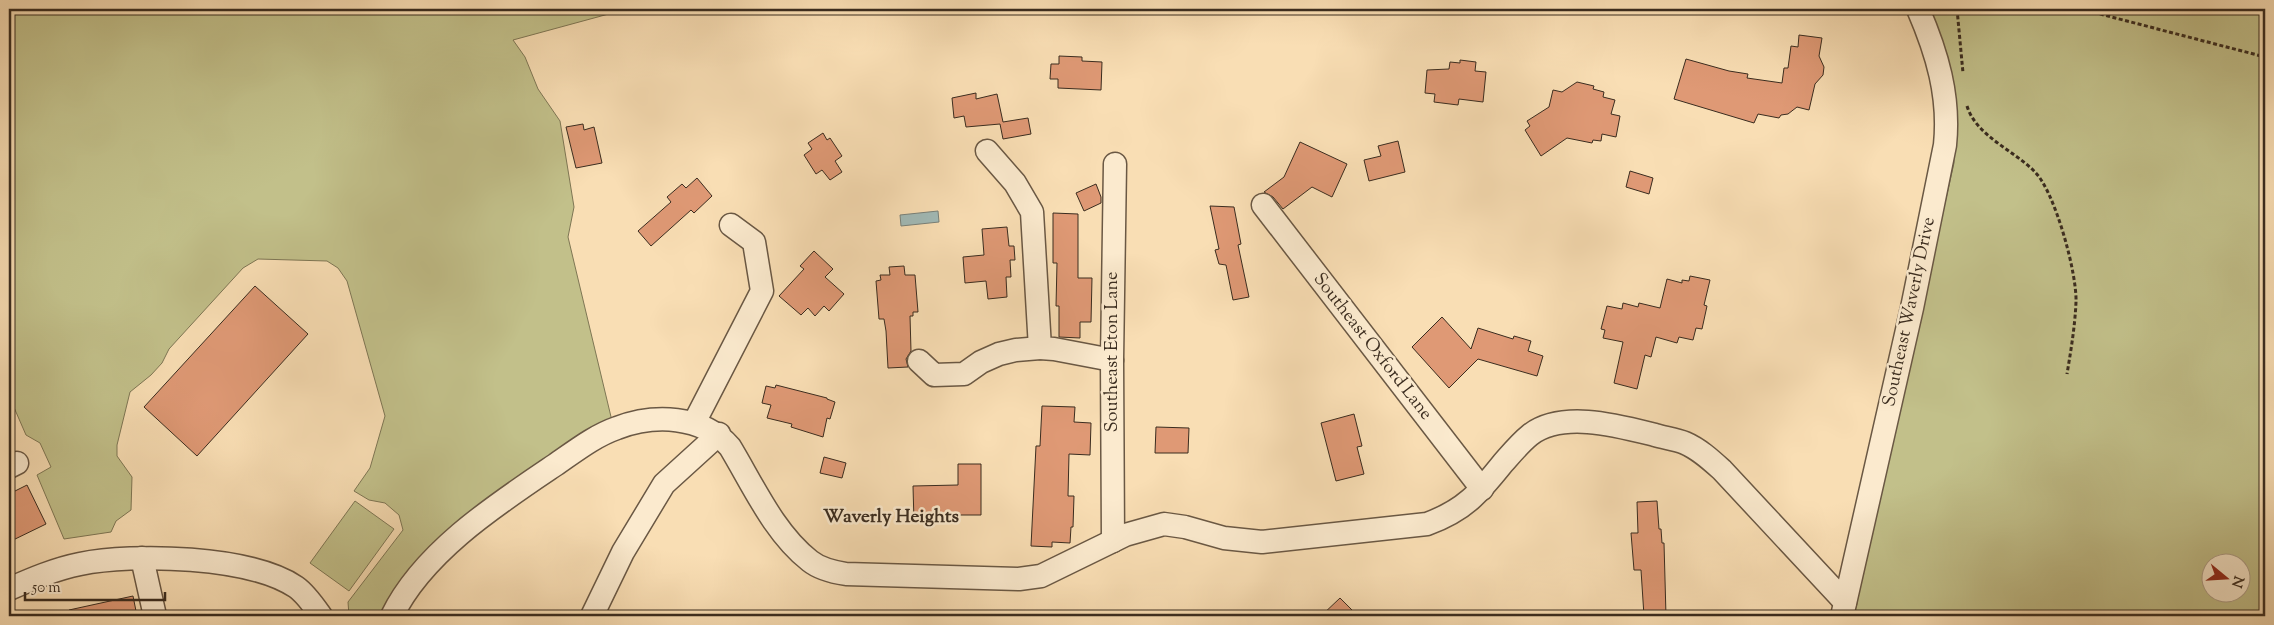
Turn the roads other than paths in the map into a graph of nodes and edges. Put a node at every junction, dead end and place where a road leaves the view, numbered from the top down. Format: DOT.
graph roads {
  1 [pos="1918,9"];
  2 [pos="987,151"];
  3 [pos="1114,164"];
  4 [pos="1262,206"];
  5 [pos="731,226"];
  6 [pos="1040,348"];
  7 [pos="1112,360"];
  8 [pos="919,361"];
  9 [pos="694,423"];
  10 [pos="719,434"];
  11 [pos="1482,489"];
  12 [pos="1113,541"];
  13 [pos="142,558"];
  14 [pos="9,589"];
  15 [pos="1843,609"];
  16 [pos="155,616"];
  17 [pos="321,616"];
  18 [pos="392,616"];
  19 [pos="592,616"];
  1 -- 15 [label="street, Southeast Waverly Drive"];
  2 -- 6 [label="street"];
  3 -- 7 [label="street, Southeast Eton Lane"];
  4 -- 11 [label="street, Southeast Oxford Lane"];
  5 -- 9 [label="street"];
  6 -- 7 [label="street"];
  6 -- 8 [label="street"];
  7 -- 12 [label="street, Southeast Eton Lane"];
  9 -- 10 [label="street"];
  9 -- 18 [label="street"];
  10 -- 12 [label="street"];
  10 -- 19 [label="street"];
  11 -- 12 [label="street"];
  11 -- 15 [label="street"];
  13 -- 14 [label="street"];
  13 -- 16 [label="street"];
  13 -- 17 [label="street"];
}
